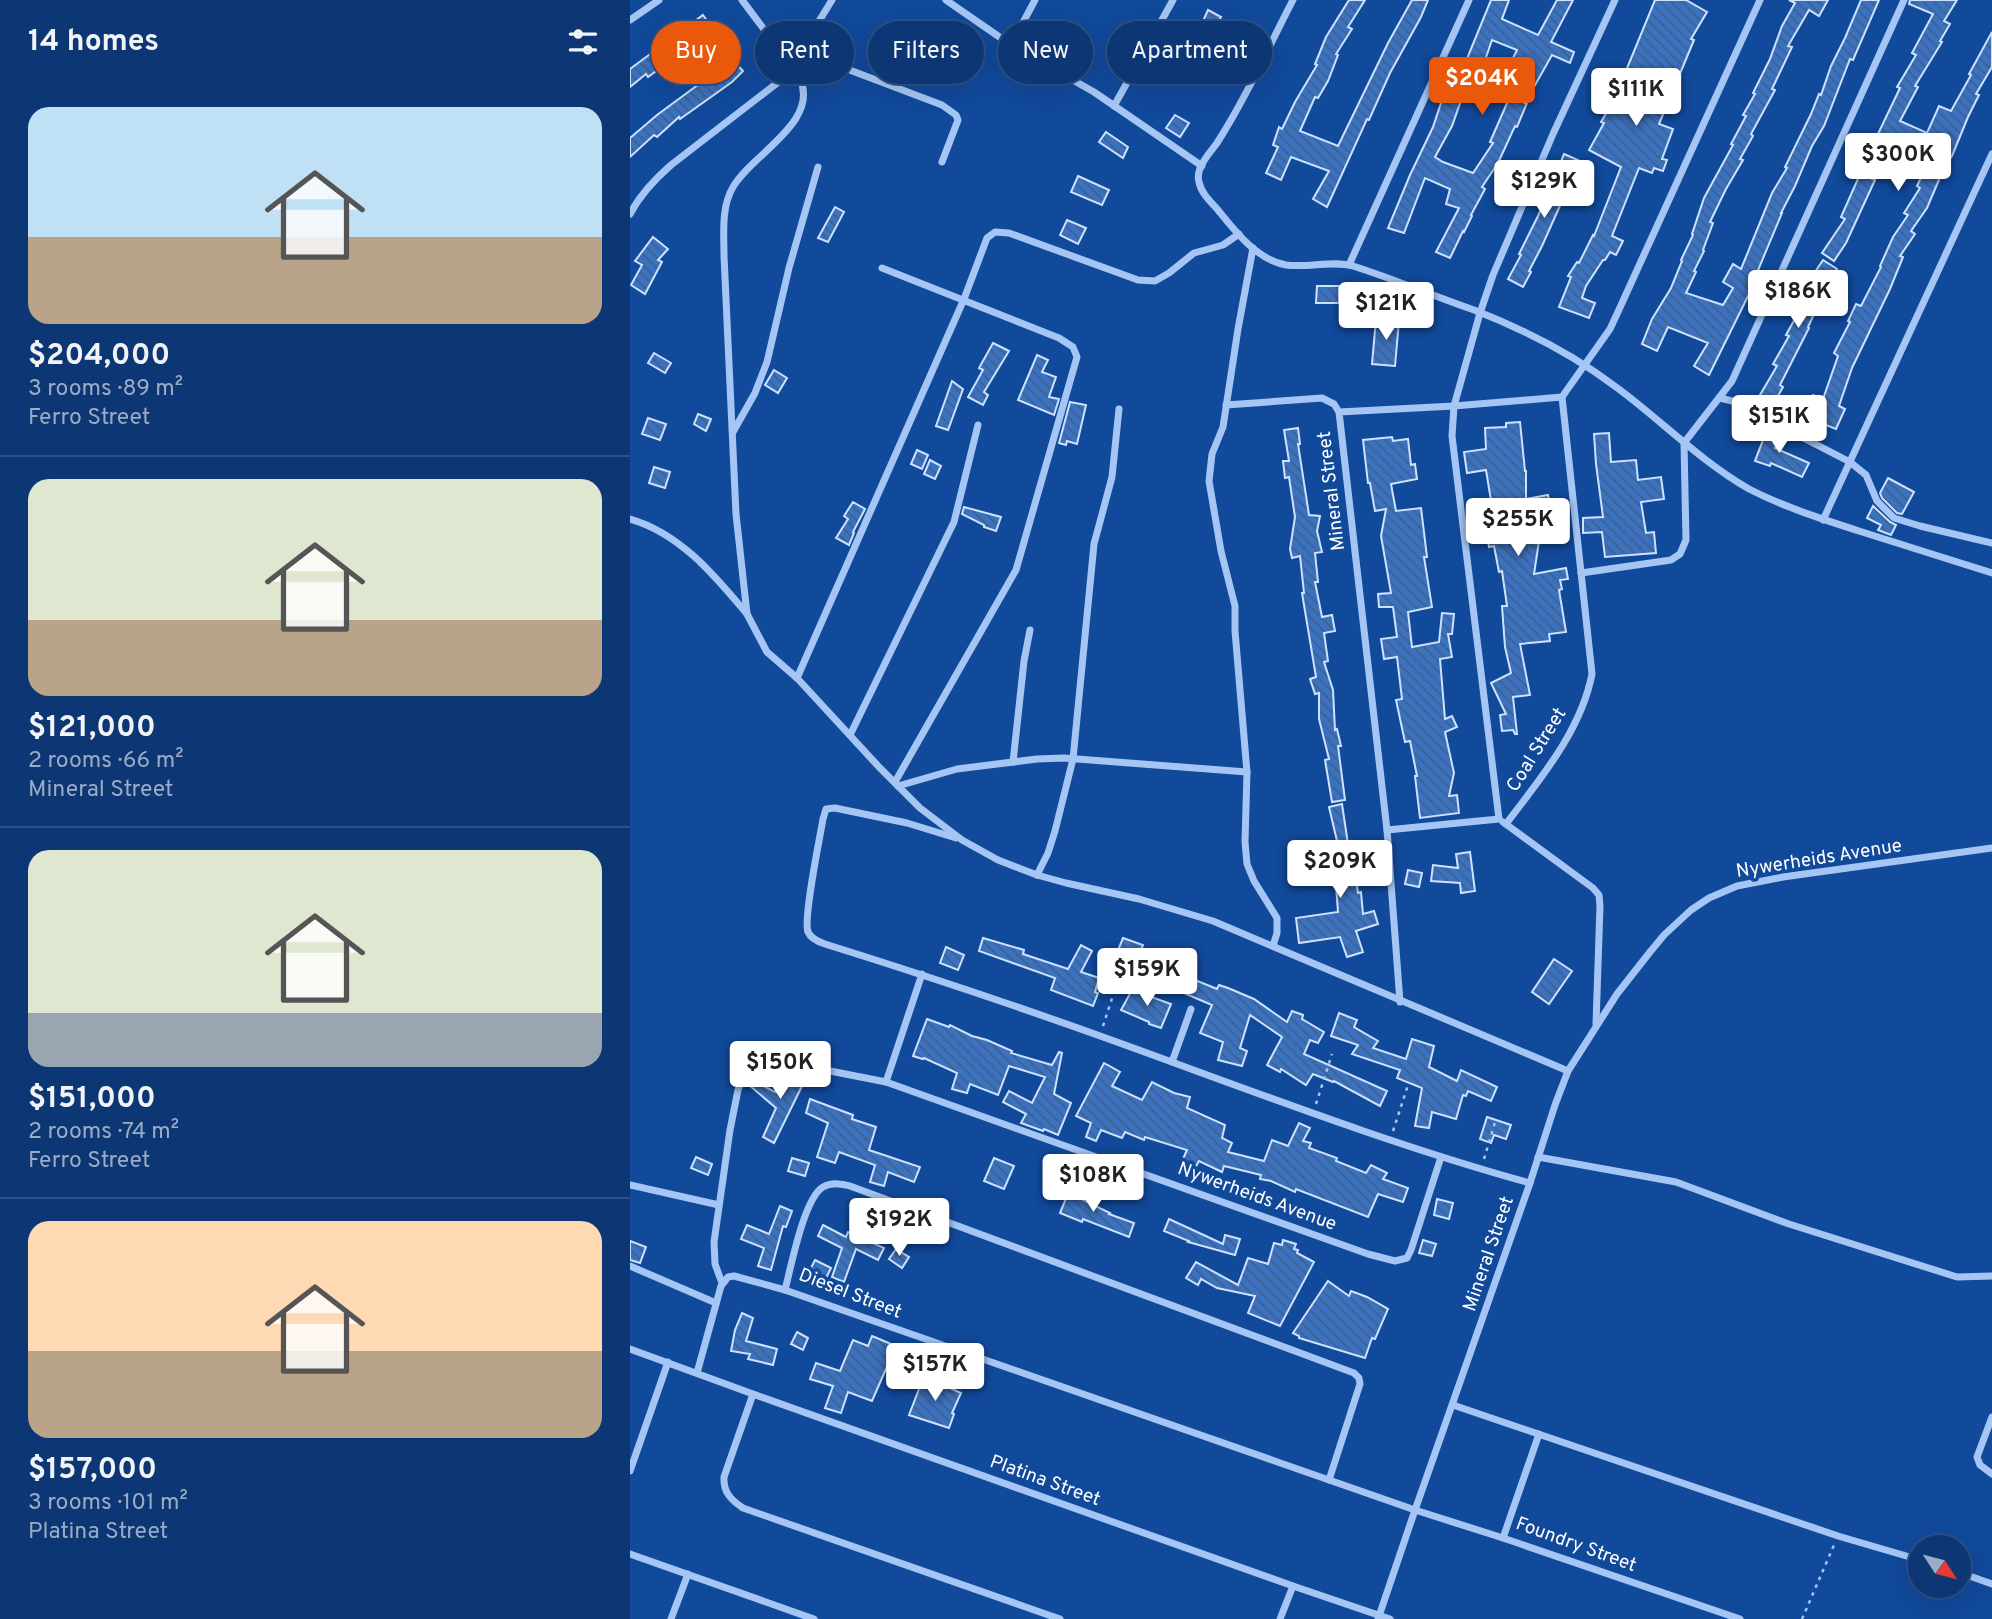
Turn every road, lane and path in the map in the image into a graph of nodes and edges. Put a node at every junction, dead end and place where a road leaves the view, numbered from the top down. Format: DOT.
graph roads {
  1 [pos="659,0"];
  2 [pos="742,0"];
  3 [pos="832,0"];
  4 [pos="946,0"];
  5 [pos="1035,0"];
  6 [pos="1173,0"];
  7 [pos="1293,0"];
  8 [pos="1469,0"];
  9 [pos="1615,0"];
  10 [pos="1760,0"];
  11 [pos="1904,0"];
  12 [pos="630,20"];
  13 [pos="758,21"];
  14 [pos="819,21"];
  15 [pos="1024,21"];
  16 [pos="998,36"];
  17 [pos="854,72"];
  18 [pos="776,84"];
  19 [pos="801,84"];
  20 [pos="1080,84"];
  21 [pos="1114,106"];
  22 [pos="1992,154"];
  23 [pos="942,162"];
  24 [pos="1202,166"];
  25 [pos="818,167"];
  26 [pos="630,214"];
  27 [pos="1239,234"];
  28 [pos="1253,248"];
  29 [pos="1349,265"];
  30 [pos="882,268"];
  31 [pos="964,299"];
  32 [pos="1480,313"];
  33 [pos="1584,365"];
  34 [pos="1562,397"];
  35 [pos="1720,398"];
  36 [pos="1226,405"];
  37 [pos="1454,406"];
  38 [pos="1119,409"];
  39 [pos="1339,412"];
  40 [pos="978,425"];
  41 [pos="733,432"];
  42 [pos="1685,443"];
  43 [pos="1850,462"];
  44 [pos="630,519"];
  45 [pos="1823,520"];
  46 [pos="1992,543"];
  47 [pos="1581,573"];
  48 [pos="1992,573"];
  49 [pos="747,614"];
  50 [pos="1030,630"];
  51 [pos="797,678"];
  52 [pos="850,735"];
  53 [pos="1073,759"];
  54 [pos="1013,762"];
  55 [pos="1247,772"];
  56 [pos="897,784"];
  57 [pos="1503,822"];
  58 [pos="1387,830"];
  59 [pos="961,840"];
  60 [pos="1992,849"];
  61 [pos="1037,875"];
  62 [pos="1273,946"];
  63 [pos="922,974"];
  64 [pos="1119,977"];
  65 [pos="1401,1002"];
  66 [pos="1191,1009"];
  67 [pos="1596,1026"];
  68 [pos="1100,1036"];
  69 [pos="1332,1054"];
  70 [pos="1172,1062"];
  71 [pos="1568,1071"];
  72 [pos="886,1082"];
  73 [pos="1408,1085"];
  74 [pos="1312,1114"];
  75 [pos="1496,1119"];
  76 [pos="1390,1141"];
  77 [pos="1441,1157"];
  78 [pos="1538,1157"];
  79 [pos="1481,1169"];
  80 [pos="1530,1183"];
  81 [pos="630,1185"];
  82 [pos="719,1205"];
  83 [pos="630,1266"];
  84 [pos="1992,1276"];
  85 [pos="722,1283"];
  86 [pos="785,1290"];
  87 [pos="716,1303"];
  88 [pos="630,1349"];
  89 [pos="668,1363"];
  90 [pos="697,1373"];
  91 [pos="753,1394"];
  92 [pos="1453,1405"];
  93 [pos="1992,1417"];
  94 [pos="1539,1434"];
  95 [pos="630,1471"];
  96 [pos="1992,1474"];
  97 [pos="1329,1480"];
  98 [pos="1415,1510"];
  99 [pos="1838,1536"];
  100 [pos="1503,1538"];
  101 [pos="630,1554"];
  102 [pos="1908,1556"];
  103 [pos="688,1574"];
  104 [pos="1971,1577"];
  105 [pos="1992,1584"];
  106 [pos="1293,1586"];
  107 [pos="1041,1616"];
  108 [pos="1379,1617"];
  109 [pos="671,1619"];
  110 [pos="814,1619"];
  111 [pos="1060,1619"];
  112 [pos="1280,1619"];
  113 [pos="1390,1619"];
  114 [pos="1740,1619"];
  115 [pos="1802,1619"];
  1 -- 12 [label="street"];
  2 -- 13 [label="street"];
  3 -- 14 [label="street"];
  4 -- 16 [label="street"];
  5 -- 15 [label="street"];
  6 -- 21 [label="street"];
  7 -- 24 [label="street"];
  8 -- 29 [label="street"];
  9 -- 32 [label="street"];
  10 -- 33 [label="street"];
  11 -- 35 [label="street"];
  17 -- 23 [label="street"];
  18 -- 26 [label="street"];
  19 -- 41 [label="street"];
  20 -- 21 [label="street"];
  21 -- 24 [label="street"];
  22 -- 43 [label="street"];
  24 -- 27 [label="street"];
  25 -- 41 [label="street"];
  27 -- 28 [label="street"];
  27 -- 31 [label="street"];
  28 -- 29 [label="street"];
  28 -- 36 [label="street"];
  29 -- 32 [label="street"];
  30 -- 31 [label="street"];
  31 -- 51 [label="street"];
  31 -- 56 [label="street"];
  32 -- 33 [label="street"];
  32 -- 37 [label="street"];
  33 -- 34 [label="street"];
  33 -- 42 [label="street"];
  34 -- 37 [label="street, Mineral Street"];
  34 -- 47 [label="street, Coal Street"];
  35 -- 42 [label="street"];
  35 -- 43 [label="street"];
  36 -- 39 [label="street"];
  36 -- 55 [label="street"];
  37 -- 39 [label="street, Mineral Street"];
  37 -- 57 [label="street"];
  38 -- 53 [label="street"];
  39 -- 58 [label="street, Mineral Street"];
  40 -- 52 [label="street"];
  41 -- 49 [label="street"];
  42 -- 45 [label="street"];
  42 -- 47 [label="street"];
  43 -- 45 [label="street"];
  43 -- 46 [label="street"];
  44 -- 49 [label="street"];
  45 -- 48 [label="street"];
  47 -- 57 [label="street, Coal Street"];
  49 -- 51 [label="street"];
  50 -- 54 [label="street"];
  51 -- 52 [label="street"];
  52 -- 56 [label="street"];
  53 -- 54 [label="street"];
  53 -- 55 [label="street"];
  53 -- 61 [label="street"];
  54 -- 56 [label="street"];
  55 -- 62 [label="street"];
  56 -- 59 [label="street"];
  57 -- 58 [label="street"];
  57 -- 67 [label="street"];
  58 -- 65 [label="street, Mineral Street"];
  59 -- 61 [label="street"];
  59 -- 63 [label="street"];
  60 -- 67 [label="street, Nywerheids Avenue"];
  61 -- 62 [label="street"];
  62 -- 65 [label="street"];
  63 -- 68 [label="street"];
  63 -- 72 [label="street"];
  64 -- 68 [label="path"];
  65 -- 71 [label="street"];
  66 -- 70 [label="street"];
  67 -- 71 [label="street, Nywerheids Avenue"];
  68 -- 70 [label="street"];
  69 -- 74 [label="path"];
  70 -- 74 [label="street"];
  71 -- 78 [label="street, Mineral Street"];
  72 -- 77 [label="street, Nywerheids Avenue"];
  72 -- 82 [label="street"];
  73 -- 76 [label="path"];
  74 -- 76 [label="street"];
  75 -- 79 [label="path"];
  76 -- 77 [label="street"];
  77 -- 79 [label="street"];
  78 -- 80 [label="street, Mineral Street"];
  78 -- 84 [label="street"];
  79 -- 80 [label="street"];
  80 -- 92 [label="street, Mineral Street"];
  81 -- 82 [label="street"];
  82 -- 85 [label="street"];
  83 -- 87 [label="street"];
  85 -- 86 [label="street"];
  85 -- 87 [label="street"];
  86 -- 97 [label="street, Diesel Street"];
  86 -- 97 [label="street, Diesel Street"];
  87 -- 90 [label="street"];
  88 -- 89 [label="street, Platina Street"];
  89 -- 90 [label="street, Platina Street"];
  89 -- 95 [label="street"];
  90 -- 91 [label="street, Platina Street"];
  91 -- 106 [label="street, Platina Street"];
  91 -- 107 [label="street"];
  92 -- 94 [label="street"];
  92 -- 98 [label="street, Mineral Street"];
  93 -- 96 [label="street"];
  94 -- 99 [label="street"];
  94 -- 100 [label="street, Foundry Street"];
  97 -- 98 [label="street, Diesel Street"];
  98 -- 100 [label="street, Diesel Street"];
  98 -- 108 [label="street, Mineral Street"];
  99 -- 102 [label="street"];
  99 -- 115 [label="path"];
  100 -- 114 [label="street, Foundry Street"];
  101 -- 103 [label="street"];
  103 -- 109 [label="street"];
  103 -- 110 [label="street"];
  104 -- 105 [label="street"];
  106 -- 108 [label="street, Platina Street"];
  106 -- 112 [label="street"];
  107 -- 111 [label="street"];
  108 -- 113 [label="street, Platina Street"];
}
